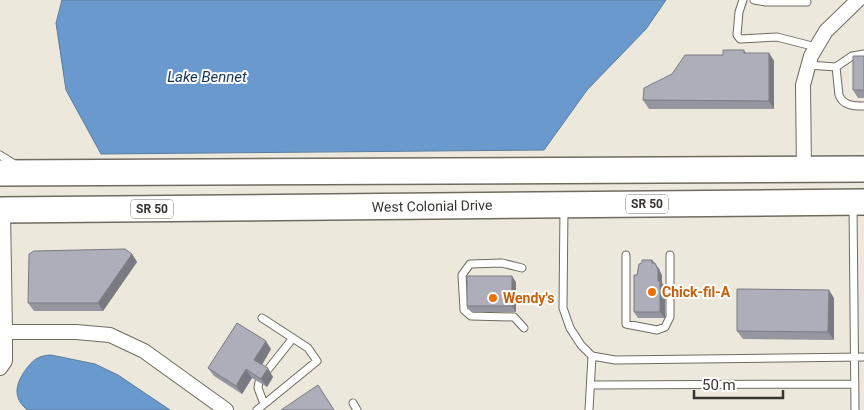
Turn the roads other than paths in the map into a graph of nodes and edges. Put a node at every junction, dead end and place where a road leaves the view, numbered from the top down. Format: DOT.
graph roads {
  1 [pos="743,0"];
  2 [pos="754,0"];
  3 [pos="860,0"];
  4 [pos="807,2"];
  5 [pos="864,3"];
  6 [pos="816,47"];
  7 [pos="864,54"];
  8 [pos="808,65"];
  9 [pos="836,66"];
  10 [pos="864,106"];
  11 [pos="0,155"];
  12 [pos="864,169"];
  13 [pos="609,170"];
  14 [pos="804,170"];
  15 [pos="0,173"];
  16 [pos="42,173"];
  17 [pos="858,202"];
  18 [pos="564,204"];
  19 [pos="1,210"];
  20 [pos="626,255"];
  21 [pos="670,255"];
  22 [pos="522,268"];
  23 [pos="262,318"];
  24 [pos="524,328"];
  25 [pos="5,332"];
  26 [pos="293,338"];
  27 [pos="592,356"];
  28 [pos="855,357"];
  29 [pos="864,357"];
  30 [pos="0,368"];
  31 [pos="266,372"];
  32 [pos="259,382"];
  33 [pos="855,384"];
  34 [pos="591,385"];
  35 [pos="353,403"];
  36 [pos="264,404"];
  37 [pos="226,410"];
  38 [pos="257,410"];
  39 [pos="357,410"];
  40 [pos="589,410"];
  41 [pos="855,410"];
  1 -- 6 [label="lane"];
  2 -- 4 [label="lane"];
  3 -- 5 [label="street"];
  3 -- 6 [label="street"];
  6 -- 8 [label="street"];
  7 -- 9 [label="lane"];
  8 -- 9 [label="lane"];
  8 -- 14 [label="street"];
  9 -- 10 [label="lane"];
  11 -- 16 [label="lane"];
  12 -- 14 [label="highway"];
  13 -- 14 [label="highway"];
  13 -- 16 [label="highway"];
  13 -- 18 [label="highway"];
  15 -- 16 [label="highway"];
  17 -- 18 [label="highway, West Colonial Drive / SR 50"];
  17 -- 28 [label="lane"];
  18 -- 19 [label="highway, West Colonial Drive / SR 50"];
  18 -- 27 [label="lane"];
  19 -- 25 [label="street"];
  20 -- 21 [label="lane"];
  22 -- 24 [label="lane"];
  23 -- 26 [label="lane"];
  25 -- 30 [label="street"];
  25 -- 37 [label="street"];
  26 -- 31 [label="lane"];
  26 -- 36 [label="lane"];
  27 -- 28 [label="lane"];
  27 -- 34 [label="lane"];
  28 -- 29 [label="lane"];
  28 -- 33 [label="lane"];
  32 -- 36 [label="lane"];
  33 -- 34 [label="lane"];
  33 -- 41 [label="lane"];
  34 -- 40 [label="lane"];
  35 -- 39 [label="lane"];
  36 -- 38 [label="lane"];
}
